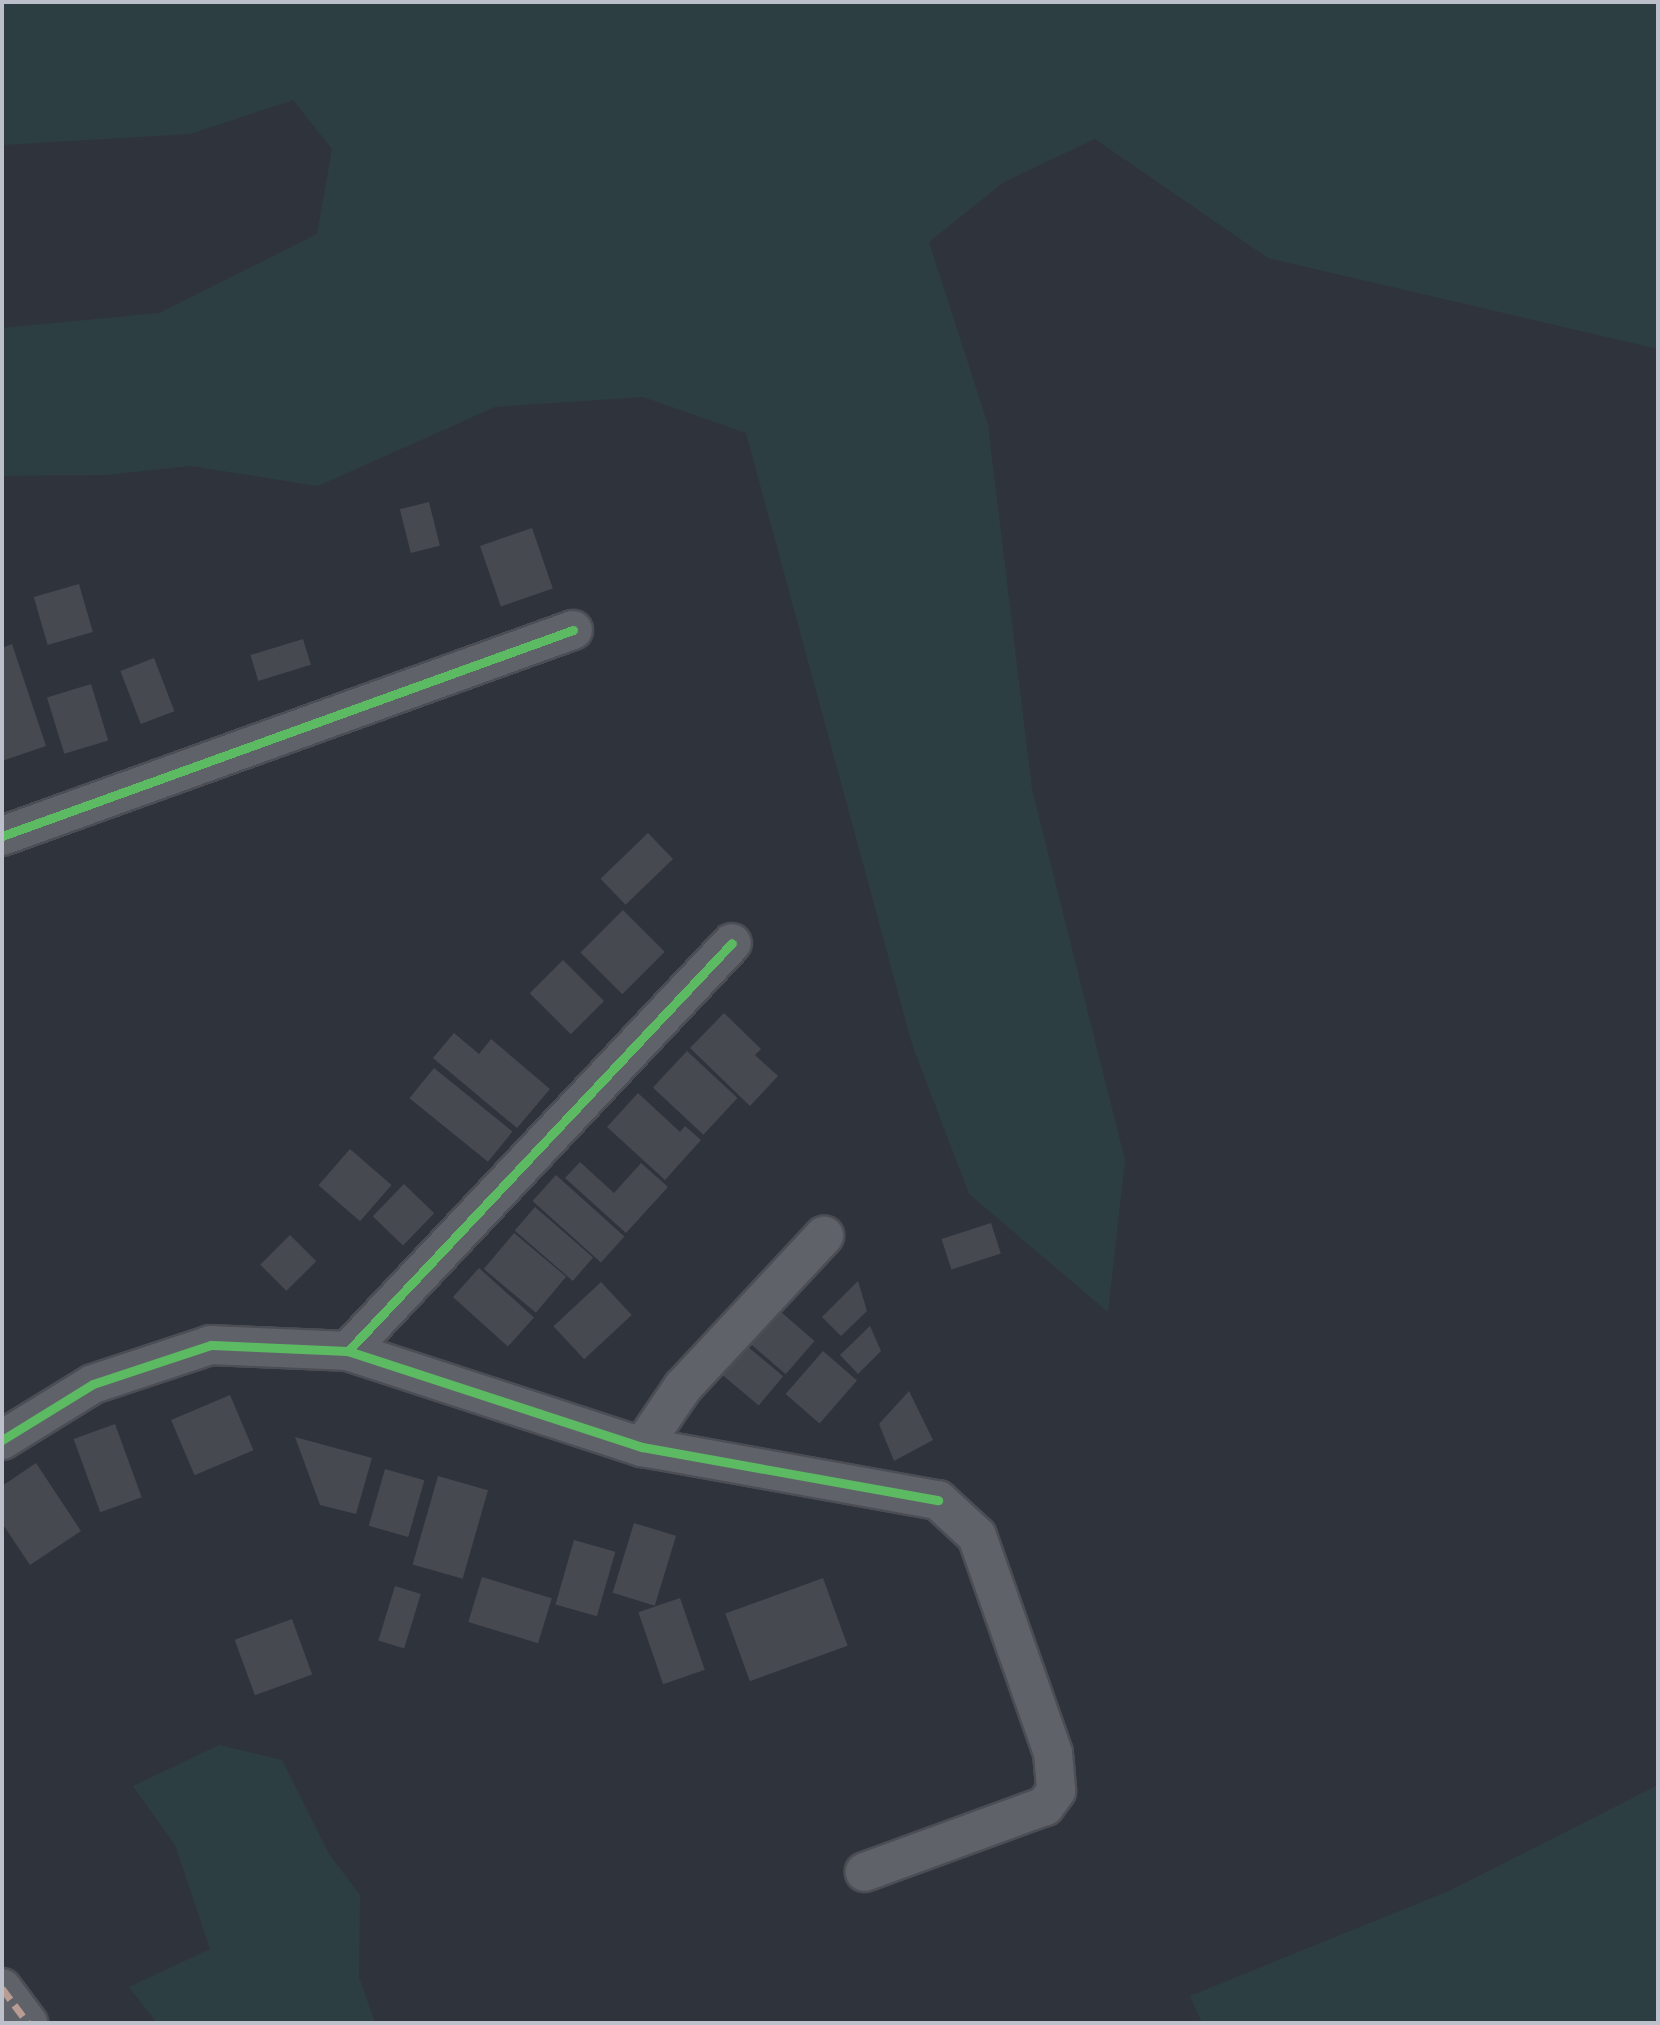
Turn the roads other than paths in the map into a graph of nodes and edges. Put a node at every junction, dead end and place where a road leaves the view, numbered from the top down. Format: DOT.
graph roads {
  1 [pos="573,630"];
  2 [pos="2,836"];
  3 [pos="732,943"];
  4 [pos="824,1236"];
  5 [pos="348,1351"];
  6 [pos="2,1440"];
  7 [pos="642,1447"];
  8 [pos="865,1872"];
  9 [pos="2,1988"];
  10 [pos="28,2023"];
  1 -- 2 [label="street"];
  3 -- 5 [label="street"];
  4 -- 7 [label="street"];
  5 -- 6 [label="street"];
  5 -- 7 [label="street"];
  7 -- 8 [label="street"];
  9 -- 10 [label="street"];
}
